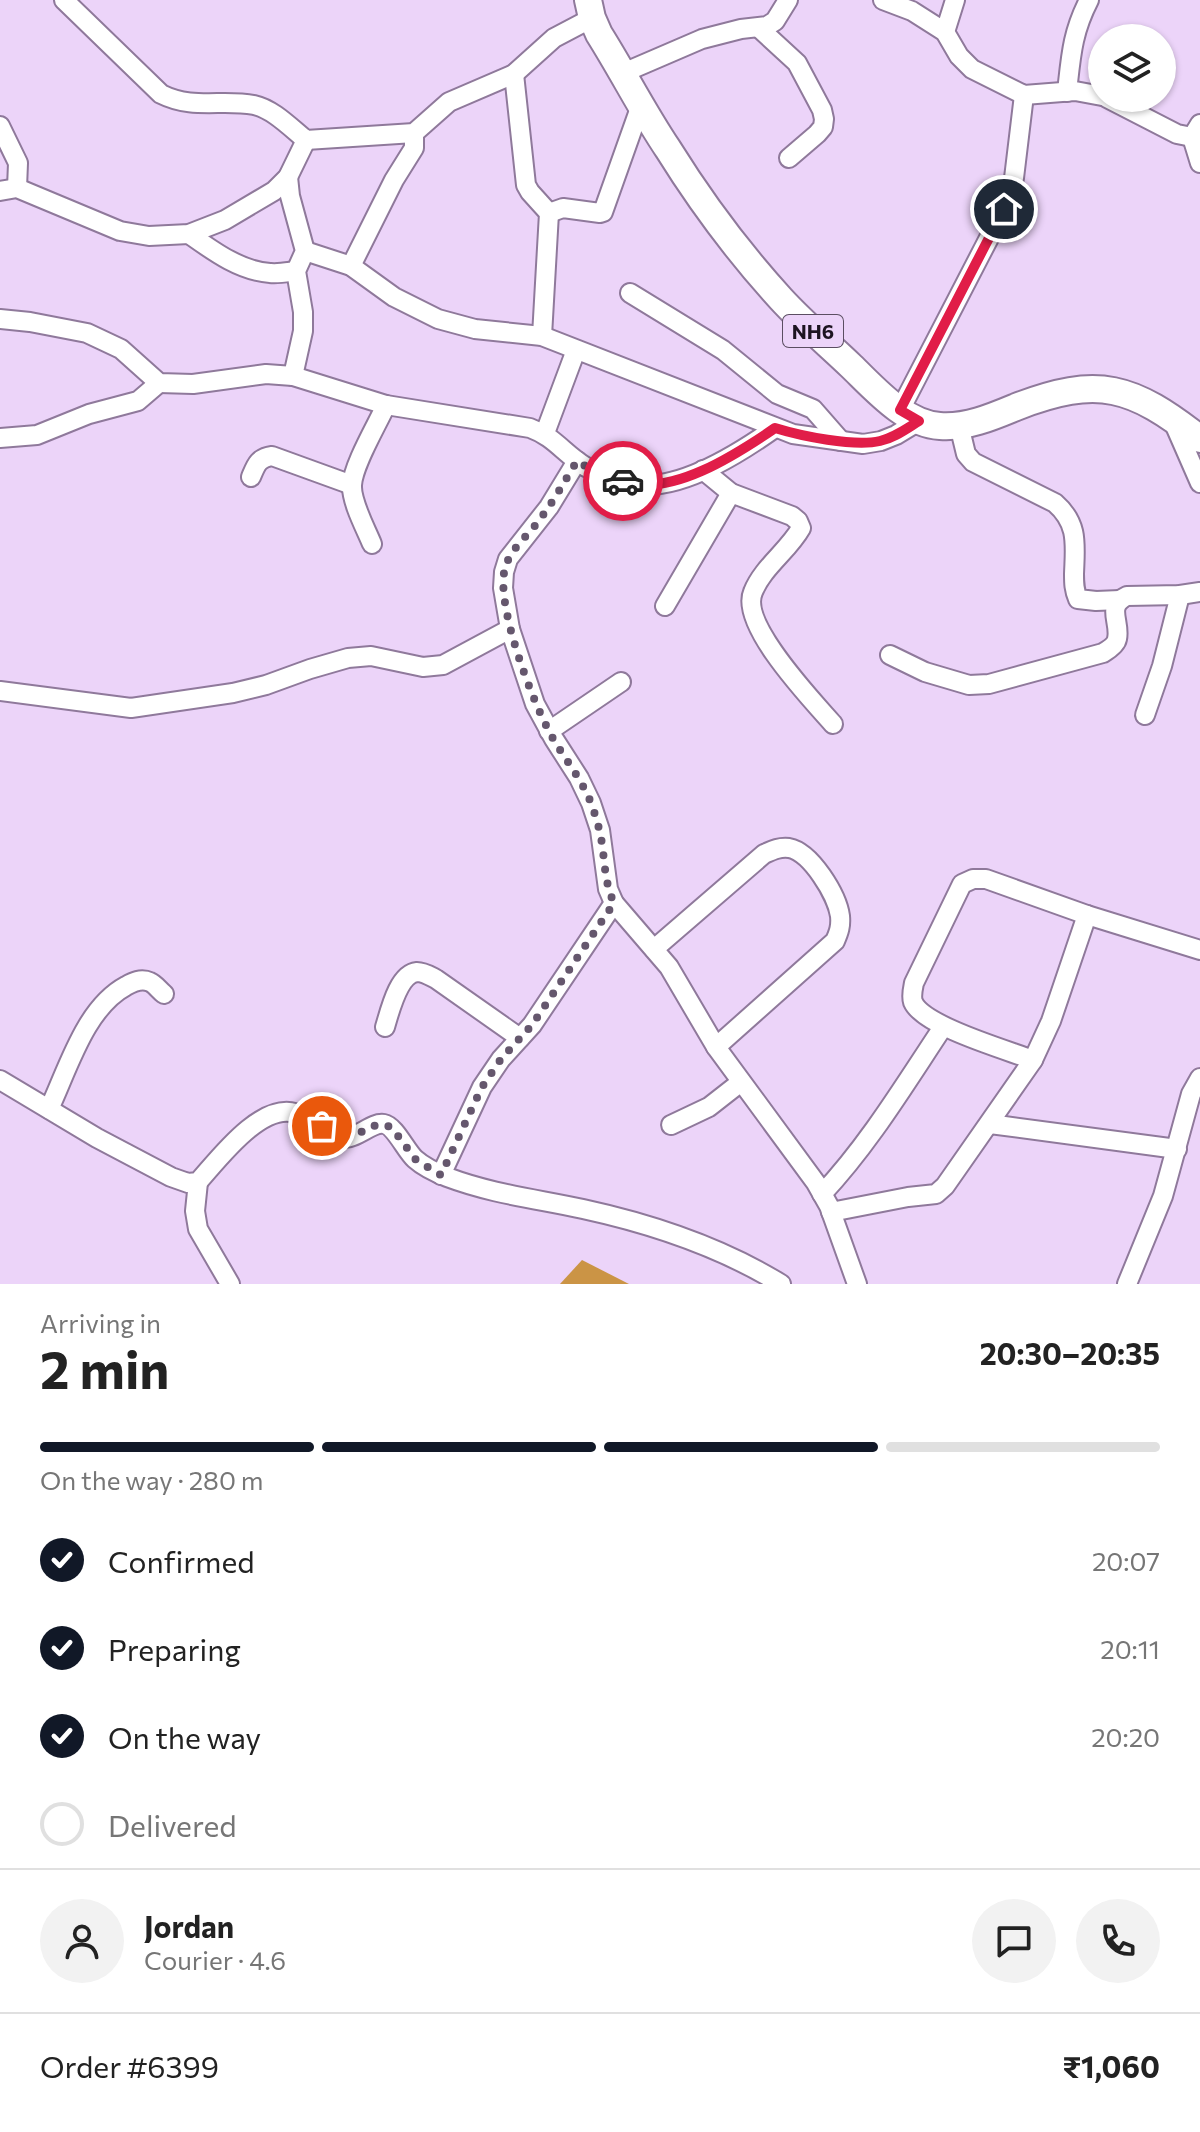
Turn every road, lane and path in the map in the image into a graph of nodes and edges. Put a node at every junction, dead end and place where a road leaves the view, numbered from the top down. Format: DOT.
graph roads {
  1 [pos="64,0"];
  2 [pos="788,0"];
  3 [pos="883,0"];
  4 [pos="955,0"];
  5 [pos="1089,0"];
  6 [pos="590,9"];
  7 [pos="759,28"];
  8 [pos="945,32"];
  9 [pos="623,73"];
  10 [pos="514,74"];
  11 [pos="1067,92"];
  12 [pos="1088,94"];
  13 [pos="1024,95"];
  14 [pos="641,105"];
  15 [pos="1134,112"];
  16 [pos="0,126"];
  17 [pos="1196,130"];
  18 [pos="414,133"];
  19 [pos="306,140"];
  20 [pos="789,158"];
  21 [pos="1200,163"];
  22 [pos="288,177"];
  23 [pos="9,190"];
  24 [pos="549,213"];
  25 [pos="189,234"];
  26 [pos="305,251"];
  27 [pos="351,266"];
  28 [pos="296,271"];
  29 [pos="630,293"];
  30 [pos="0,319"];
  31 [pos="542,336"];
  32 [pos="576,350"];
  33 [pos="293,376"];
  34 [pos="159,383"];
  35 [pos="386,405"];
  36 [pos="909,415"];
  37 [pos="1171,416"];
  38 [pos="959,425"];
  39 [pos="775,428"];
  40 [pos="545,433"];
  41 [pos="0,438"];
  42 [pos="1200,439"];
  43 [pos="841,441"];
  44 [pos="577,461"];
  45 [pos="703,470"];
  46 [pos="251,477"];
  47 [pos="1200,483"];
  48 [pos="352,485"];
  49 [pos="731,493"];
  50 [pos="372,544"];
  51 [pos="1200,592"];
  52 [pos="1180,595"];
  53 [pos="1120,600"];
  54 [pos="665,606"];
  55 [pos="510,629"];
  56 [pos="890,655"];
  57 [pos="621,682"];
  58 [pos="0,691"];
  59 [pos="1145,715"];
  60 [pos="833,724"];
  61 [pos="549,731"];
  62 [pos="614,903"];
  63 [pos="1087,915"];
  64 [pos="654,949"];
  65 [pos="1200,950"];
  66 [pos="164,994"];
  67 [pos="385,1027"];
  68 [pos="943,1027"];
  69 [pos="520,1038"];
  70 [pos="716,1047"];
  71 [pos="1033,1060"];
  72 [pos="1200,1078"];
  73 [pos="0,1080"];
  74 [pos="741,1082"];
  75 [pos="49,1109"];
  76 [pos="990,1124"];
  77 [pos="671,1125"];
  78 [pos="1177,1149"];
  79 [pos="441,1175"];
  80 [pos="198,1182"];
  81 [pos="822,1194"];
  82 [pos="831,1212"];
  83 [pos="230,1284"];
  84 [pos="781,1284"];
  85 [pos="857,1284"];
  86 [pos="1127,1284"];
  1 -- 19 [label="street"];
  2 -- 7 [label="street"];
  3 -- 8 [label="street"];
  4 -- 8 [label="street"];
  5 -- 11 [label="street"];
  6 -- 9 [label="highway, NH6"];
  6 -- 10 [label="street"];
  7 -- 9 [label="street"];
  7 -- 20 [label="street"];
  8 -- 13 [label="street"];
  9 -- 14 [label="highway, NH6"];
  10 -- 18 [label="street"];
  10 -- 24 [label="street"];
  11 -- 12 [label="street"];
  11 -- 13 [label="street"];
  13 -- 36 [label="street"];
  14 -- 24 [label="street"];
  14 -- 36 [label="highway, NH6"];
  15 -- 17 [label="street"];
  16 -- 23 [label="street"];
  17 -- 21 [label="street"];
  18 -- 19 [label="street"];
  18 -- 27 [label="street"];
  19 -- 22 [label="street"];
  22 -- 25 [label="street"];
  22 -- 26 [label="street"];
  23 -- 25 [label="street"];
  24 -- 31 [label="street"];
  25 -- 28 [label="street"];
  26 -- 27 [label="street"];
  26 -- 28 [label="street"];
  27 -- 31 [label="street"];
  28 -- 33 [label="street"];
  29 -- 43 [label="street"];
  30 -- 34 [label="street"];
  31 -- 32 [label="street"];
  32 -- 39 [label="street"];
  32 -- 40 [label="street"];
  33 -- 34 [label="street"];
  33 -- 35 [label="street"];
  34 -- 41 [label="street"];
  35 -- 40 [label="street"];
  35 -- 48 [label="street"];
  36 -- 38 [label="highway"];
  36 -- 43 [label="street"];
  37 -- 38 [label="highway"];
  37 -- 42 [label="highway"];
  37 -- 47 [label="street"];
  38 -- 53 [label="street"];
  39 -- 43 [label="street"];
  39 -- 45 [label="street"];
  40 -- 44 [label="street"];
  44 -- 45 [label="street"];
  44 -- 55 [label="street"];
  45 -- 49 [label="street"];
  46 -- 48 [label="street"];
  48 -- 50 [label="street"];
  49 -- 54 [label="street"];
  49 -- 60 [label="street"];
  51 -- 52 [label="street"];
  52 -- 53 [label="street"];
  52 -- 59 [label="street"];
  53 -- 56 [label="street"];
  55 -- 58 [label="street"];
  55 -- 61 [label="street"];
  57 -- 61 [label="street"];
  61 -- 62 [label="street"];
  62 -- 64 [label="street"];
  62 -- 69 [label="street"];
  63 -- 65 [label="street"];
  63 -- 68 [label="street"];
  63 -- 71 [label="street"];
  64 -- 70 [label="street"];
  64 -- 70 [label="street"];
  66 -- 75 [label="street"];
  67 -- 69 [label="street"];
  68 -- 71 [label="street"];
  68 -- 81 [label="street"];
  69 -- 79 [label="street"];
  70 -- 74 [label="street"];
  71 -- 76 [label="street"];
  72 -- 78 [label="street"];
  73 -- 75 [label="street"];
  74 -- 77 [label="street"];
  74 -- 81 [label="street"];
  75 -- 80 [label="street"];
  76 -- 78 [label="street"];
  76 -- 82 [label="street"];
  78 -- 86 [label="street"];
  79 -- 80 [label="street"];
  79 -- 84 [label="street"];
  80 -- 83 [label="street"];
  81 -- 82 [label="street"];
  82 -- 85 [label="street"];
}
